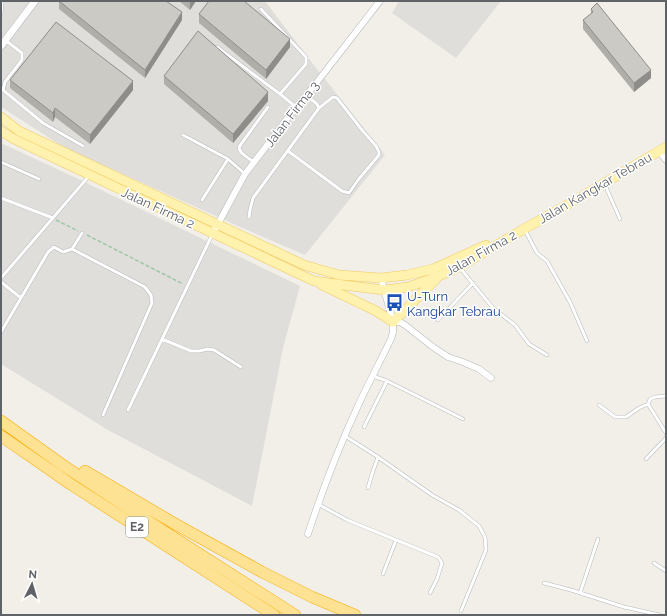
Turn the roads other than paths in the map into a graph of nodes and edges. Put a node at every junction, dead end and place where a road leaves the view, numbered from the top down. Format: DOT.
graph roads {
  1 [pos="35,1"];
  2 [pos="380,1"];
  3 [pos="1,2"];
  4 [pos="261,9"];
  5 [pos="1,13"];
  6 [pos="3,43"];
  7 [pos="214,45"];
  8 [pos="280,94"];
  9 [pos="307,95"];
  10 [pos="268,107"];
  11 [pos="296,107"];
  12 [pos="319,108"];
  13 [pos="1,117"];
  14 [pos="1,131"];
  15 [pos="184,135"];
  16 [pos="83,146"];
  17 [pos="663,149"];
  18 [pos="288,151"];
  19 [pos="228,159"];
  20 [pos="666,160"];
  21 [pos="1,162"];
  22 [pos="254,162"];
  23 [pos="245,174"];
  24 [pos="90,175"];
  25 [pos="39,179"];
  26 [pos="604,183"];
  27 [pos="1,198"];
  28 [pos="202,200"];
  29 [pos="250,217"];
  30 [pos="53,218"];
  31 [pos="620,219"];
  32 [pos="218,224"];
  33 [pos="524,229"];
  34 [pos="82,233"];
  35 [pos="213,234"];
  36 [pos="72,249"];
  37 [pos="456,264"];
  38 [pos="437,277"];
  39 [pos="1,278"];
  40 [pos="381,278"];
  41 [pos="314,280"];
  42 [pos="1,282"];
  43 [pos="473,284"];
  44 [pos="384,290"];
  45 [pos="21,298"];
  46 [pos="438,320"];
  47 [pos="393,322"];
  48 [pos="1,332"];
  49 [pos="162,339"];
  50 [pos="587,341"];
  51 [pos="547,355"];
  52 [pos="241,367"];
  53 [pos="373,376"];
  54 [pos="491,378"];
  55 [pos="387,381"];
  56 [pos="666,396"];
  57 [pos="648,404"];
  58 [pos="599,405"];
  59 [pos="128,410"];
  60 [pos="103,415"];
  61 [pos="463,418"];
  62 [pos="1,421"];
  63 [pos="364,427"];
  64 [pos="666,433"];
  65 [pos="1,436"];
  66 [pos="345,436"];
  67 [pos="666,438"];
  68 [pos="378,457"];
  69 [pos="646,460"];
  70 [pos="64,466"];
  71 [pos="368,488"];
  72 [pos="318,504"];
  73 [pos="308,534"];
  74 [pos="598,539"];
  75 [pos="396,540"];
  76 [pos="654,563"];
  77 [pos="666,570"];
  78 [pos="382,574"];
  79 [pos="544,583"];
  80 [pos="430,593"];
  81 [pos="580,593"];
  82 [pos="462,612"];
  83 [pos="274,615"];
  84 [pos="295,615"];
  85 [pos="355,615"];
  86 [pos="660,615"];
  1 -- 6 [label="street"];
  2 -- 9 [label="street, Jalan Firma 3"];
  3 -- 5 [label="lane"];
  4 -- 8 [label="lane"];
  6 -- 16 [label="lane"];
  7 -- 8 [label="lane"];
  8 -- 11 [label="lane"];
  9 -- 11 [label="street, Jalan Firma 3"];
  9 -- 12 [label="lane"];
  10 -- 22 [label="lane"];
  11 -- 22 [label="street, Jalan Firma 3"];
  12 -- 18 [label="lane"];
  12 -- 18 [label="lane"];
  13 -- 32 [label="main road, Jalan Firma 2"];
  14 -- 24 [label="main road, Jalan Firma 2"];
  15 -- 19 [label="lane"];
  17 -- 20 [label="street"];
  17 -- 26 [label="main road, Jalan Kangkar Tebrau"];
  18 -- 29 [label="lane"];
  19 -- 23 [label="lane"];
  19 -- 28 [label="lane"];
  21 -- 25 [label="lane"];
  22 -- 23 [label="street, Jalan Firma 3"];
  23 -- 32 [label="street, Jalan Firma 3"];
  24 -- 30 [label="lane"];
  24 -- 35 [label="main road, Jalan Firma 2"];
  26 -- 31 [label="lane"];
  26 -- 33 [label="main road, Jalan Kangkar Tebrau"];
  27 -- 30 [label="lane"];
  30 -- 39 [label="lane"];
  32 -- 35 [label="street, Jalan Firma 3"];
  32 -- 40 [label="main road, Jalan Firma 2"];
  33 -- 37 [label="main road, Jalan Firma 2"];
  33 -- 50 [label="lane"];
  34 -- 36 [label="lane"];
  35 -- 41 [label="main road, Jalan Firma 2"];
  35 -- 49 [label="lane"];
  36 -- 45 [label="lane"];
  36 -- 60 [label="lane"];
  37 -- 38 [label="main road, Jalan Firma 2"];
  37 -- 40 [label="main road, Jalan Firma 2"];
  37 -- 43 [label="lane"];
  38 -- 44 [label="main road, Jalan Firma 2"];
  38 -- 47 [label="main road"];
  40 -- 44 [label="street"];
  41 -- 44 [label="main road, Jalan Firma 2"];
  41 -- 47 [label="main road"];
  42 -- 45 [label="lane"];
  43 -- 46 [label="lane"];
  43 -- 51 [label="lane"];
  44 -- 47 [label="street"];
  45 -- 48 [label="lane"];
  47 -- 53 [label="street"];
  47 -- 54 [label="street"];
  49 -- 52 [label="lane"];
  49 -- 59 [label="lane"];
  53 -- 55 [label="lane"];
  53 -- 66 [label="street"];
  55 -- 61 [label="lane"];
  55 -- 63 [label="lane"];
  56 -- 57 [label="lane"];
  57 -- 58 [label="lane"];
  57 -- 64 [label="lane"];
  62 -- 70 [label="highway, E2"];
  65 -- 83 [label="highway, E2"];
  66 -- 68 [label="lane"];
  66 -- 72 [label="street"];
  67 -- 69 [label="lane"];
  68 -- 71 [label="lane"];
  68 -- 82 [label="lane"];
  70 -- 84 [label="highway, E2"];
  70 -- 85 [label="highway"];
  72 -- 73 [label="street"];
  72 -- 75 [label="lane"];
  74 -- 81 [label="lane"];
  75 -- 78 [label="lane"];
  75 -- 80 [label="lane"];
  76 -- 77 [label="lane"];
  79 -- 81 [label="lane"];
  81 -- 86 [label="lane"];
}
